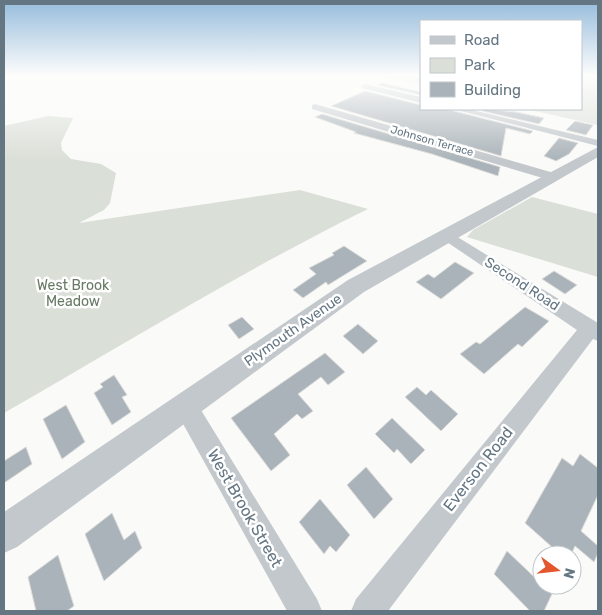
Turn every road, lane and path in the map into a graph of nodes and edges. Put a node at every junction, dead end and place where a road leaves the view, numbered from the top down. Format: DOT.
graph roads {
  1 [pos="314,107"];
  2 [pos="461,110"];
  3 [pos="598,150"];
  4 [pos="550,176"];
  5 [pos="446,235"];
  6 [pos="594,330"];
  7 [pos="186,405"];
  8 [pos="4,534"];
  9 [pos="305,611"];
  10 [pos="368,611"];
  1 -- 4 [label="street, Johnson Terrace"];
  2 -- 3 [label="street"];
  3 -- 4 [label="street, Plymouth Avenue"];
  4 -- 5 [label="street, Plymouth Avenue"];
  5 -- 6 [label="street, Second Road"];
  5 -- 7 [label="street, Plymouth Avenue"];
  6 -- 10 [label="street, Everson Road"];
  7 -- 8 [label="street, Plymouth Avenue"];
  7 -- 9 [label="street, West Brook Street"];
}
